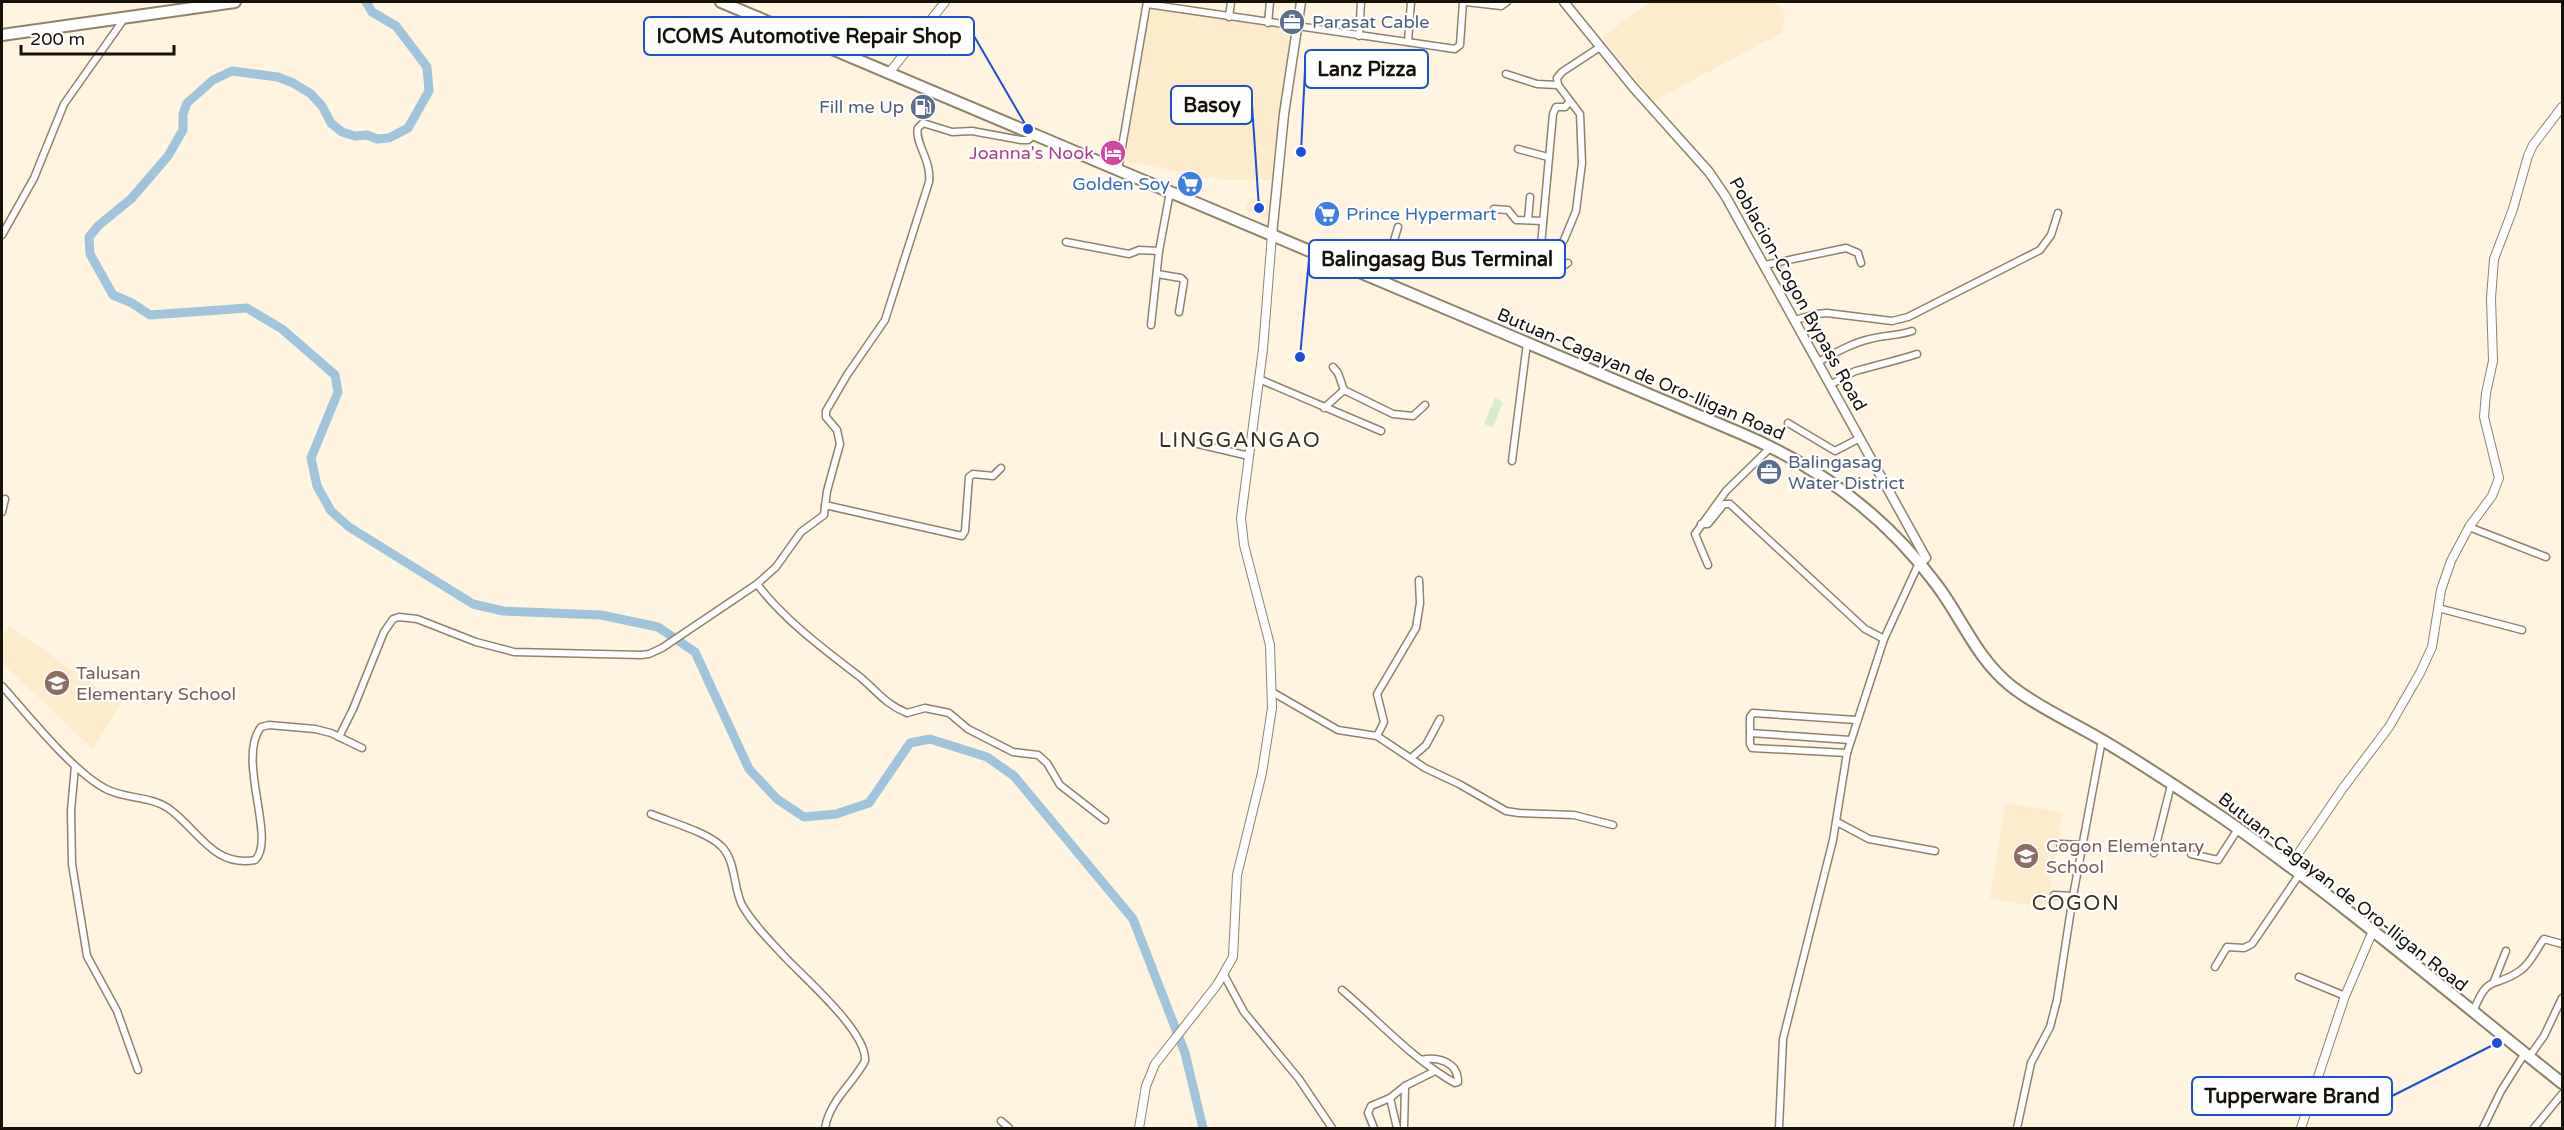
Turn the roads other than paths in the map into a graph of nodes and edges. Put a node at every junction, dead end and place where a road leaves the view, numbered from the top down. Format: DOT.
graph roads {
  1 [pos="235,2"];
  2 [pos="721,2"];
  3 [pos="945,2"];
  4 [pos="1193,2"];
  5 [pos="1231,2"];
  6 [pos="1270,2"];
  7 [pos="1301,2"];
  8 [pos="1361,2"];
  9 [pos="1411,2"];
  10 [pos="1464,2"];
  11 [pos="1508,2"];
  12 [pos="1564,2"];
  13 [pos="1147,3"];
  14 [pos="1192,11"];
  15 [pos="127,16"];
  16 [pos="1229,17"];
  17 [pos="1268,23"];
  18 [pos="1298,28"];
  19 [pos="2,35"];
  20 [pos="1359,36"];
  21 [pos="1408,42"];
  22 [pos="1600,47"];
  23 [pos="889,73"];
  24 [pos="1506,74"];
  25 [pos="1558,85"];
  26 [pos="1570,101"];
  27 [pos="2562,107"];
  28 [pos="1035,134"];
  29 [pos="1518,149"];
  30 [pos="1548,157"];
  31 [pos="1118,170"];
  32 [pos="1170,192"];
  33 [pos="1530,197"];
  34 [pos="1494,209"];
  35 [pos="2058,213"];
  36 [pos="1528,220"];
  37 [pos="1543,221"];
  38 [pos="1398,226"];
  39 [pos="2,235"];
  40 [pos="1272,235"];
  41 [pos="1066,242"];
  42 [pos="1557,249"];
  43 [pos="1159,251"];
  44 [pos="1568,263"];
  45 [pos="1861,263"];
  46 [pos="1765,265"];
  47 [pos="1157,274"];
  48 [pos="1370,276"];
  49 [pos="1179,312"];
  50 [pos="1795,320"];
  51 [pos="1151,325"];
  52 [pos="1912,331"];
  53 [pos="1527,343"];
  54 [pos="1917,354"];
  55 [pos="1818,362"];
  56 [pos="1333,367"];
  57 [pos="1259,379"];
  58 [pos="1341,382"];
  59 [pos="1830,384"];
  60 [pos="1344,390"];
  61 [pos="1334,398"];
  62 [pos="1425,405"];
  63 [pos="1324,408"];
  64 [pos="1788,423"];
  65 [pos="1381,431"];
  66 [pos="1860,438"];
  67 [pos="1194,443"];
  68 [pos="1771,446"];
  69 [pos="1249,456"];
  70 [pos="1512,461"];
  71 [pos="1001,468"];
  72 [pos="5,499"];
  73 [pos="825,505"];
  74 [pos="2,512"];
  75 [pos="1701,524"];
  76 [pos="2469,527"];
  77 [pos="2546,557"];
  78 [pos="1919,563"];
  79 [pos="1708,565"];
  80 [pos="1419,580"];
  81 [pos="758,584"];
  82 [pos="2438,608"];
  83 [pos="2522,630"];
  84 [pos="1884,639"];
  85 [pos="2,686"];
  86 [pos="1272,692"];
  87 [pos="1440,719"];
  88 [pos="1856,720"];
  89 [pos="1750,734"];
  90 [pos="1377,736"];
  91 [pos="339,737"];
  92 [pos="1850,740"];
  93 [pos="2102,740"];
  94 [pos="362,748"];
  95 [pos="1847,753"];
  96 [pos="1411,758"];
  97 [pos="75,766"];
  98 [pos="2171,784"];
  99 [pos="651,814"];
  100 [pos="1105,820"];
  101 [pos="1836,822"];
  102 [pos="1613,825"];
  103 [pos="2238,829"];
  104 [pos="2060,844"];
  105 [pos="2083,845"];
  106 [pos="1935,851"];
  107 [pos="2154,853"];
  108 [pos="2191,854"];
  109 [pos="2289,867"];
  110 [pos="2299,875"];
  111 [pos="2054,895"];
  112 [pos="2073,896"];
  113 [pos="2372,933"];
  114 [pos="2562,944"];
  115 [pos="2506,951"];
  116 [pos="2215,967"];
  117 [pos="1224,975"];
  118 [pos="2299,977"];
  119 [pos="2494,981"];
  120 [pos="1342,990"];
  121 [pos="2345,996"];
  122 [pos="2562,998"];
  123 [pos="2472,1013"];
  124 [pos="2527,1055"];
  125 [pos="1421,1060"];
  126 [pos="138,1070"];
  127 [pos="1435,1071"];
  128 [pos="2562,1083"];
  129 [pos="1405,1086"];
  130 [pos="2562,1094"];
  131 [pos="1390,1098"];
  132 [pos="1001,1121"];
  133 [pos="825,1128"];
  134 [pos="1009,1128"];
  135 [pos="1139,1128"];
  136 [pos="1332,1128"];
  137 [pos="1374,1128"];
  138 [pos="1397,1128"];
  139 [pos="1404,1128"];
  140 [pos="1779,1128"];
  141 [pos="2017,1128"];
  142 [pos="2301,1128"];
  143 [pos="2483,1128"];
  144 [pos="2534,1128"];
  1 -- 15 [label="highway"];
  2 -- 23 [label="highway, Butuan-Cagayan de Oro-Iligan Road"];
  3 -- 23 [label="street"];
  4 -- 14 [label="street"];
  5 -- 16 [label="street"];
  6 -- 17 [label="street"];
  7 -- 18 [label="main road"];
  8 -- 20 [label="street"];
  9 -- 21 [label="street"];
  10 -- 11 [label="street"];
  10 -- 21 [label="street"];
  12 -- 22 [label="main road, Poblacion-Cogon Bypass Road"];
  13 -- 14 [label="street"];
  13 -- 31 [label="street"];
  14 -- 16 [label="street"];
  15 -- 19 [label="highway"];
  15 -- 39 [label="street"];
  16 -- 17 [label="street"];
  17 -- 18 [label="street"];
  18 -- 20 [label="street"];
  18 -- 40 [label="main road"];
  20 -- 21 [label="street"];
  22 -- 25 [label="street"];
  22 -- 46 [label="main road, Poblacion-Cogon Bypass Road"];
  23 -- 28 [label="highway, Butuan-Cagayan de Oro-Iligan Road"];
  24 -- 25 [label="street"];
  25 -- 26 [label="street"];
  26 -- 30 [label="street"];
  26 -- 42 [label="street"];
  27 -- 76 [label="street"];
  28 -- 31 [label="highway, Butuan-Cagayan de Oro-Iligan Road"];
  28 -- 73 [label="street"];
  29 -- 30 [label="street"];
  30 -- 37 [label="street"];
  31 -- 32 [label="highway, Butuan-Cagayan de Oro-Iligan Road"];
  32 -- 40 [label="highway, Butuan-Cagayan de Oro-Iligan Road"];
  32 -- 43 [label="street"];
  33 -- 36 [label="street"];
  34 -- 36 [label="street"];
  35 -- 50 [label="street"];
  36 -- 37 [label="street"];
  37 -- 42 [label="street"];
  38 -- 48 [label="street"];
  40 -- 48 [label="highway, Butuan-Cagayan de Oro-Iligan Road"];
  40 -- 57 [label="street"];
  41 -- 43 [label="street"];
  42 -- 44 [label="street"];
  43 -- 47 [label="street"];
  45 -- 46 [label="street"];
  46 -- 50 [label="main road, Poblacion-Cogon Bypass Road"];
  47 -- 49 [label="street"];
  47 -- 51 [label="street"];
  48 -- 53 [label="highway, Butuan-Cagayan de Oro-Iligan Road"];
  50 -- 55 [label="main road, Poblacion-Cogon Bypass Road"];
  52 -- 55 [label="street"];
  53 -- 68 [label="highway, Butuan-Cagayan de Oro-Iligan Road"];
  53 -- 70 [label="street"];
  54 -- 59 [label="street"];
  55 -- 59 [label="main road, Poblacion-Cogon Bypass Road"];
  56 -- 58 [label="street"];
  57 -- 63 [label="street"];
  57 -- 69 [label="street"];
  58 -- 60 [label="street"];
  58 -- 61 [label="street"];
  59 -- 66 [label="main road, Poblacion-Cogon Bypass Road"];
  60 -- 61 [label="street"];
  60 -- 62 [label="street"];
  61 -- 63 [label="street"];
  63 -- 65 [label="street"];
  64 -- 66 [label="street"];
  66 -- 78 [label="main road, Poblacion-Cogon Bypass Road"];
  67 -- 69 [label="street"];
  68 -- 75 [label="street"];
  68 -- 78 [label="highway, Butuan-Cagayan de Oro-Iligan Road"];
  69 -- 86 [label="street"];
  71 -- 73 [label="street"];
  72 -- 74 [label="street"];
  73 -- 81 [label="street"];
  75 -- 79 [label="street"];
  75 -- 84 [label="street"];
  76 -- 77 [label="street"];
  76 -- 82 [label="street"];
  78 -- 84 [label="street"];
  78 -- 93 [label="highway, Butuan-Cagayan de Oro-Iligan Road"];
  80 -- 90 [label="street"];
  81 -- 91 [label="street"];
  81 -- 100 [label="street"];
  82 -- 83 [label="street"];
  82 -- 109 [label="street"];
  84 -- 88 [label="street"];
  85 -- 97 [label="street"];
  86 -- 90 [label="street"];
  86 -- 117 [label="street"];
  87 -- 96 [label="street"];
  88 -- 89 [label="street"];
  88 -- 92 [label="street"];
  89 -- 92 [label="street"];
  89 -- 95 [label="street"];
  90 -- 96 [label="street"];
  91 -- 94 [label="street"];
  91 -- 97 [label="street"];
  92 -- 95 [label="street"];
  93 -- 98 [label="highway, Butuan-Cagayan de Oro-Iligan Road"];
  93 -- 105 [label="street"];
  95 -- 101 [label="street"];
  96 -- 102 [label="street"];
  97 -- 126 [label="street"];
  98 -- 103 [label="highway, Butuan-Cagayan de Oro-Iligan Road"];
  98 -- 107 [label="street"];
  99 -- 133 [label="street"];
  101 -- 106 [label="street"];
  101 -- 140 [label="street"];
  103 -- 108 [label="street"];
  103 -- 109 [label="highway, Butuan-Cagayan de Oro-Iligan Road"];
  104 -- 105 [label="street"];
  105 -- 112 [label="street"];
  109 -- 110 [label="highway, Butuan-Cagayan de Oro-Iligan Road"];
  110 -- 113 [label="highway, Butuan-Cagayan de Oro-Iligan Road"];
  110 -- 116 [label="street"];
  111 -- 112 [label="street"];
  112 -- 141 [label="street"];
  113 -- 121 [label="street"];
  113 -- 123 [label="highway, Butuan-Cagayan de Oro-Iligan Road"];
  114 -- 119 [label="street"];
  115 -- 119 [label="street"];
  117 -- 135 [label="street"];
  117 -- 136 [label="street"];
  118 -- 121 [label="street"];
  119 -- 123 [label="street"];
  120 -- 125 [label="street"];
  121 -- 142 [label="street"];
  122 -- 124 [label="street"];
  123 -- 124 [label="highway, Butuan-Cagayan de Oro-Iligan Road"];
  124 -- 128 [label="highway, Butuan-Cagayan de Oro-Iligan Road"];
  124 -- 143 [label="street"];
  125 -- 127 [label="street"];
  125 -- 127 [label="street"];
  127 -- 129 [label="street"];
  129 -- 131 [label="street"];
  129 -- 139 [label="street"];
  130 -- 144 [label="street"];
  131 -- 137 [label="street"];
  131 -- 138 [label="street"];
  132 -- 134 [label="street"];
}
